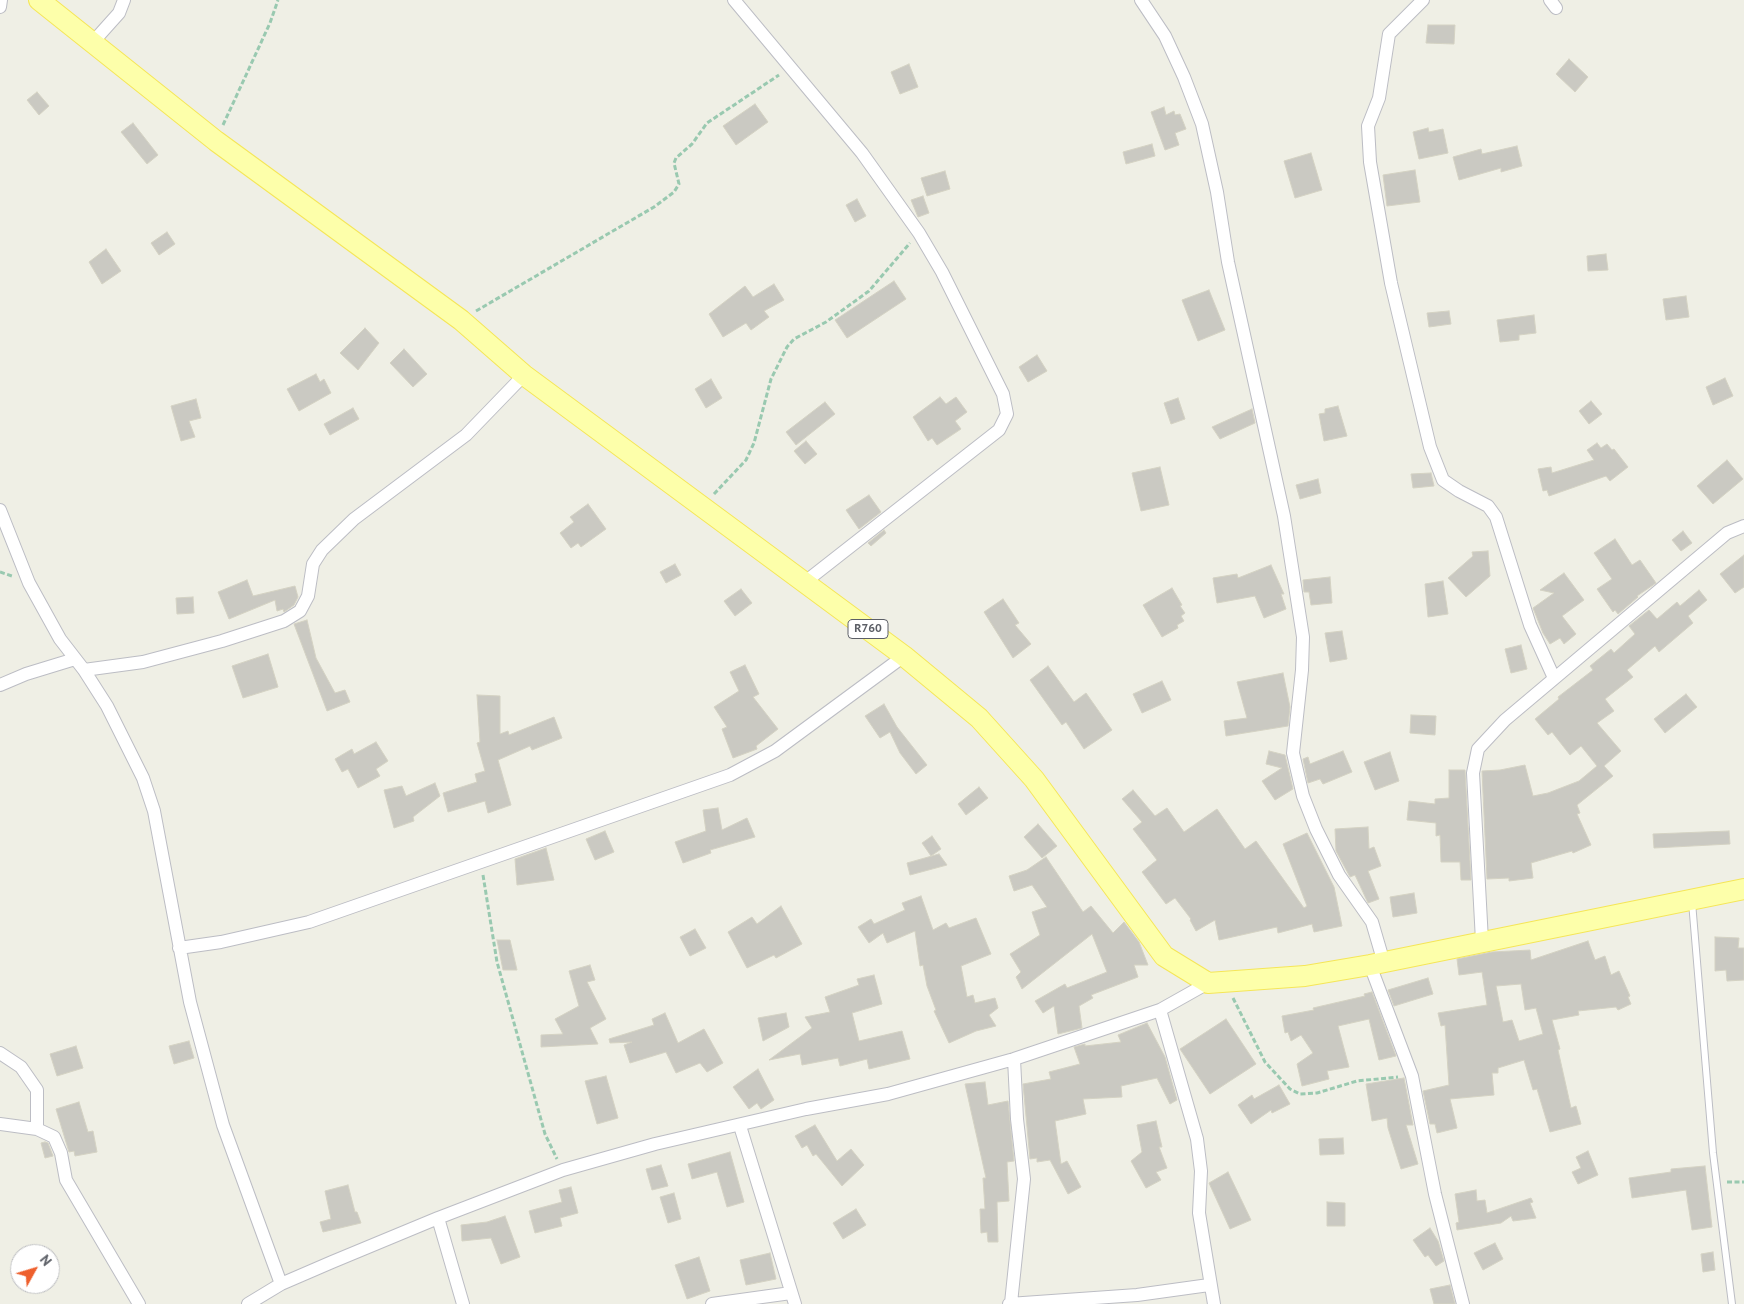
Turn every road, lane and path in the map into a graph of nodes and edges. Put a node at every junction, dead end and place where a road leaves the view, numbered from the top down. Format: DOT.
graph roads {
  1 [pos="1,0"];
  2 [pos="39,0"];
  3 [pos="124,0"];
  4 [pos="278,0"];
  5 [pos="734,0"];
  6 [pos="1142,0"];
  7 [pos="1423,0"];
  8 [pos="0,7"];
  9 [pos="93,42"];
  10 [pos="791,68"];
  11 [pos="216,141"];
  12 [pos="919,233"];
  13 [pos="460,320"];
  14 [pos="524,375"];
  15 [pos="701,508"];
  16 [pos="0,510"];
  17 [pos="1744,526"];
  18 [pos="805,582"];
  19 [pos="904,656"];
  20 [pos="74,659"];
  21 [pos="84,670"];
  22 [pos="1554,678"];
  23 [pos="0,685"];
  24 [pos="481,863"];
  25 [pos="1744,889"];
  26 [pos="1692,901"];
  27 [pos="1482,942"];
  28 [pos="179,948"];
  29 [pos="1377,964"];
  30 [pos="1216,983"];
  31 [pos="1160,1010"];
  32 [pos="0,1053"];
  33 [pos="1014,1059"];
  34 [pos="1412,1076"];
  35 [pos="0,1124"];
  36 [pos="740,1126"];
  37 [pos="37,1129"];
  38 [pos="563,1170"];
  39 [pos="1718,1182"];
  40 [pos="1744,1182"];
  41 [pos="438,1218"];
  42 [pos="281,1284"];
  43 [pos="1209,1285"];
  44 [pos="793,1299"];
  45 [pos="139,1304"];
  46 [pos="248,1304"];
  47 [pos="463,1304"];
  48 [pos="712,1304"];
  49 [pos="1010,1304"];
  50 [pos="1214,1304"];
  51 [pos="1463,1304"];
  52 [pos="1732,1304"];
  1 -- 8 [label="street"];
  2 -- 9 [label="main road, R760"];
  3 -- 9 [label="street"];
  4 -- 11 [label="path"];
  5 -- 10 [label="street"];
  6 -- 29 [label="street"];
  7 -- 22 [label="street"];
  9 -- 11 [label="main road, R760"];
  10 -- 12 [label="street"];
  10 -- 13 [label="path"];
  11 -- 13 [label="main road, R760"];
  12 -- 15 [label="path"];
  12 -- 18 [label="street"];
  13 -- 14 [label="main road, R760"];
  14 -- 15 [label="main road, R760"];
  14 -- 21 [label="street"];
  15 -- 18 [label="main road, R760"];
  16 -- 20 [label="street"];
  17 -- 22 [label="street"];
  18 -- 19 [label="main road, R760"];
  19 -- 24 [label="street"];
  19 -- 30 [label="main road, R760"];
  20 -- 21 [label="street"];
  20 -- 23 [label="street"];
  21 -- 28 [label="street"];
  22 -- 27 [label="street"];
  24 -- 28 [label="street"];
  24 -- 38 [label="path"];
  25 -- 26 [label="main road"];
  26 -- 27 [label="main road"];
  26 -- 39 [label="lane"];
  27 -- 29 [label="main road"];
  28 -- 42 [label="street"];
  29 -- 30 [label="main road"];
  29 -- 34 [label="street"];
  30 -- 31 [label="street"];
  30 -- 34 [label="path"];
  31 -- 33 [label="street"];
  31 -- 43 [label="street"];
  32 -- 37 [label="street"];
  33 -- 36 [label="street"];
  33 -- 49 [label="street"];
  34 -- 51 [label="street"];
  35 -- 37 [label="street"];
  36 -- 38 [label="street"];
  36 -- 44 [label="street"];
  37 -- 45 [label="street"];
  38 -- 41 [label="street"];
  39 -- 40 [label="path"];
  39 -- 52 [label="lane"];
  41 -- 42 [label="street"];
  41 -- 47 [label="street"];
  42 -- 46 [label="street"];
  43 -- 49 [label="street"];
  43 -- 50 [label="street"];
  44 -- 48 [label="street"];
}
